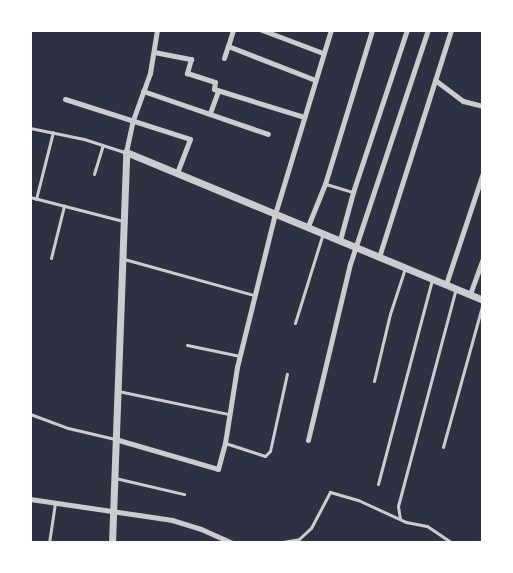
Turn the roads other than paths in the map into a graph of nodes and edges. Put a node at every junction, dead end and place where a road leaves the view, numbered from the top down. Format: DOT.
graph roads {
  1 [pos="157,30"];
  2 [pos="233,30"];
  3 [pos="262,30"];
  4 [pos="331,30"];
  5 [pos="372,30"];
  6 [pos="407,30"];
  7 [pos="428,30"];
  8 [pos="451,30"];
  9 [pos="272,32"];
  10 [pos="228,46"];
  11 [pos="154,52"];
  12 [pos="323,53"];
  13 [pos="224,58"];
  14 [pos="315,80"];
  15 [pos="435,80"];
  16 [pos="143,91"];
  17 [pos="218,91"];
  18 [pos="65,99"];
  19 [pos="483,106"];
  20 [pos="210,113"];
  21 [pos="304,117"];
  22 [pos="133,120"];
  23 [pos="30,128"];
  24 [pos="53,132"];
  25 [pos="268,134"];
  26 [pos="103,145"];
  27 [pos="126,152"];
  28 [pos="177,173"];
  29 [pos="483,173"];
  30 [pos="94,174"];
  31 [pos="325,184"];
  32 [pos="353,192"];
  33 [pos="30,197"];
  34 [pos="36,199"];
  35 [pos="64,206"];
  36 [pos="275,214"];
  37 [pos="124,222"];
  38 [pos="308,226"];
  39 [pos="324,233"];
  40 [pos="340,240"];
  41 [pos="358,248"];
  42 [pos="379,257"];
  43 [pos="51,258"];
  44 [pos="483,258"];
  45 [pos="123,259"];
  46 [pos="405,268"];
  47 [pos="432,279"];
  48 [pos="446,284"];
  49 [pos="456,288"];
  50 [pos="470,294"];
  51 [pos="256,295"];
  52 [pos="483,302"];
  53 [pos="295,323"];
  54 [pos="187,345"];
  55 [pos="240,356"];
  56 [pos="287,374"];
  57 [pos="374,381"];
  58 [pos="118,391"];
  59 [pos="30,414"];
  60 [pos="228,414"];
  61 [pos="115,439"];
  62 [pos="308,440"];
  63 [pos="225,443"];
  64 [pos="443,447"];
  65 [pos="115,477"];
  66 [pos="378,484"];
  67 [pos="184,494"];
  68 [pos="30,499"];
  69 [pos="55,503"];
  70 [pos="112,511"];
  71 [pos="400,519"];
  72 [pos="50,543"];
  73 [pos="112,543"];
  74 [pos="233,543"];
  75 [pos="277,543"];
  76 [pos="452,543"];
  1 -- 11 [label="street"];
  2 -- 10 [label="street"];
  3 -- 9 [label="street"];
  4 -- 12 [label="street"];
  5 -- 31 [label="street"];
  6 -- 32 [label="street"];
  7 -- 41 [label="street"];
  8 -- 15 [label="street"];
  9 -- 12 [label="street"];
  10 -- 13 [label="street"];
  10 -- 14 [label="street"];
  11 -- 16 [label="street"];
  11 -- 17 [label="street"];
  12 -- 14 [label="street"];
  14 -- 21 [label="street"];
  15 -- 19 [label="street"];
  15 -- 42 [label="street"];
  16 -- 20 [label="street"];
  16 -- 22 [label="street"];
  17 -- 20 [label="street"];
  17 -- 21 [label="street"];
  18 -- 22 [label="street"];
  20 -- 25 [label="street"];
  21 -- 36 [label="street"];
  22 -- 27 [label="street"];
  22 -- 28 [label="street"];
  23 -- 24 [label="lane"];
  24 -- 26 [label="lane"];
  24 -- 34 [label="lane"];
  26 -- 27 [label="lane"];
  26 -- 30 [label="lane"];
  27 -- 28 [label="street"];
  27 -- 37 [label="street"];
  28 -- 36 [label="street"];
  29 -- 48 [label="street"];
  31 -- 32 [label="lane"];
  31 -- 38 [label="street"];
  32 -- 40 [label="street"];
  33 -- 34 [label="lane"];
  34 -- 35 [label="lane"];
  35 -- 37 [label="lane"];
  35 -- 43 [label="lane"];
  36 -- 38 [label="street"];
  36 -- 51 [label="street"];
  37 -- 45 [label="street"];
  38 -- 39 [label="street"];
  39 -- 40 [label="street"];
  39 -- 53 [label="lane"];
  40 -- 41 [label="street"];
  41 -- 42 [label="street"];
  41 -- 62 [label="street"];
  42 -- 46 [label="street"];
  44 -- 50 [label="street"];
  45 -- 51 [label="lane"];
  45 -- 58 [label="street"];
  46 -- 47 [label="street"];
  46 -- 57 [label="lane"];
  47 -- 48 [label="street"];
  47 -- 66 [label="lane"];
  48 -- 49 [label="street"];
  49 -- 50 [label="street"];
  49 -- 71 [label="lane"];
  50 -- 52 [label="street"];
  51 -- 55 [label="street"];
  52 -- 64 [label="lane"];
  54 -- 55 [label="lane"];
  55 -- 60 [label="street"];
  56 -- 63 [label="lane"];
  58 -- 60 [label="lane"];
  58 -- 61 [label="street"];
  59 -- 61 [label="lane"];
  60 -- 63 [label="street"];
  61 -- 63 [label="street"];
  61 -- 65 [label="street"];
  65 -- 67 [label="lane"];
  65 -- 70 [label="street"];
  68 -- 69 [label="street"];
  69 -- 70 [label="street"];
  69 -- 72 [label="lane"];
  70 -- 73 [label="street"];
  70 -- 74 [label="street"];
  71 -- 75 [label="lane"];
  71 -- 76 [label="lane"];
}
